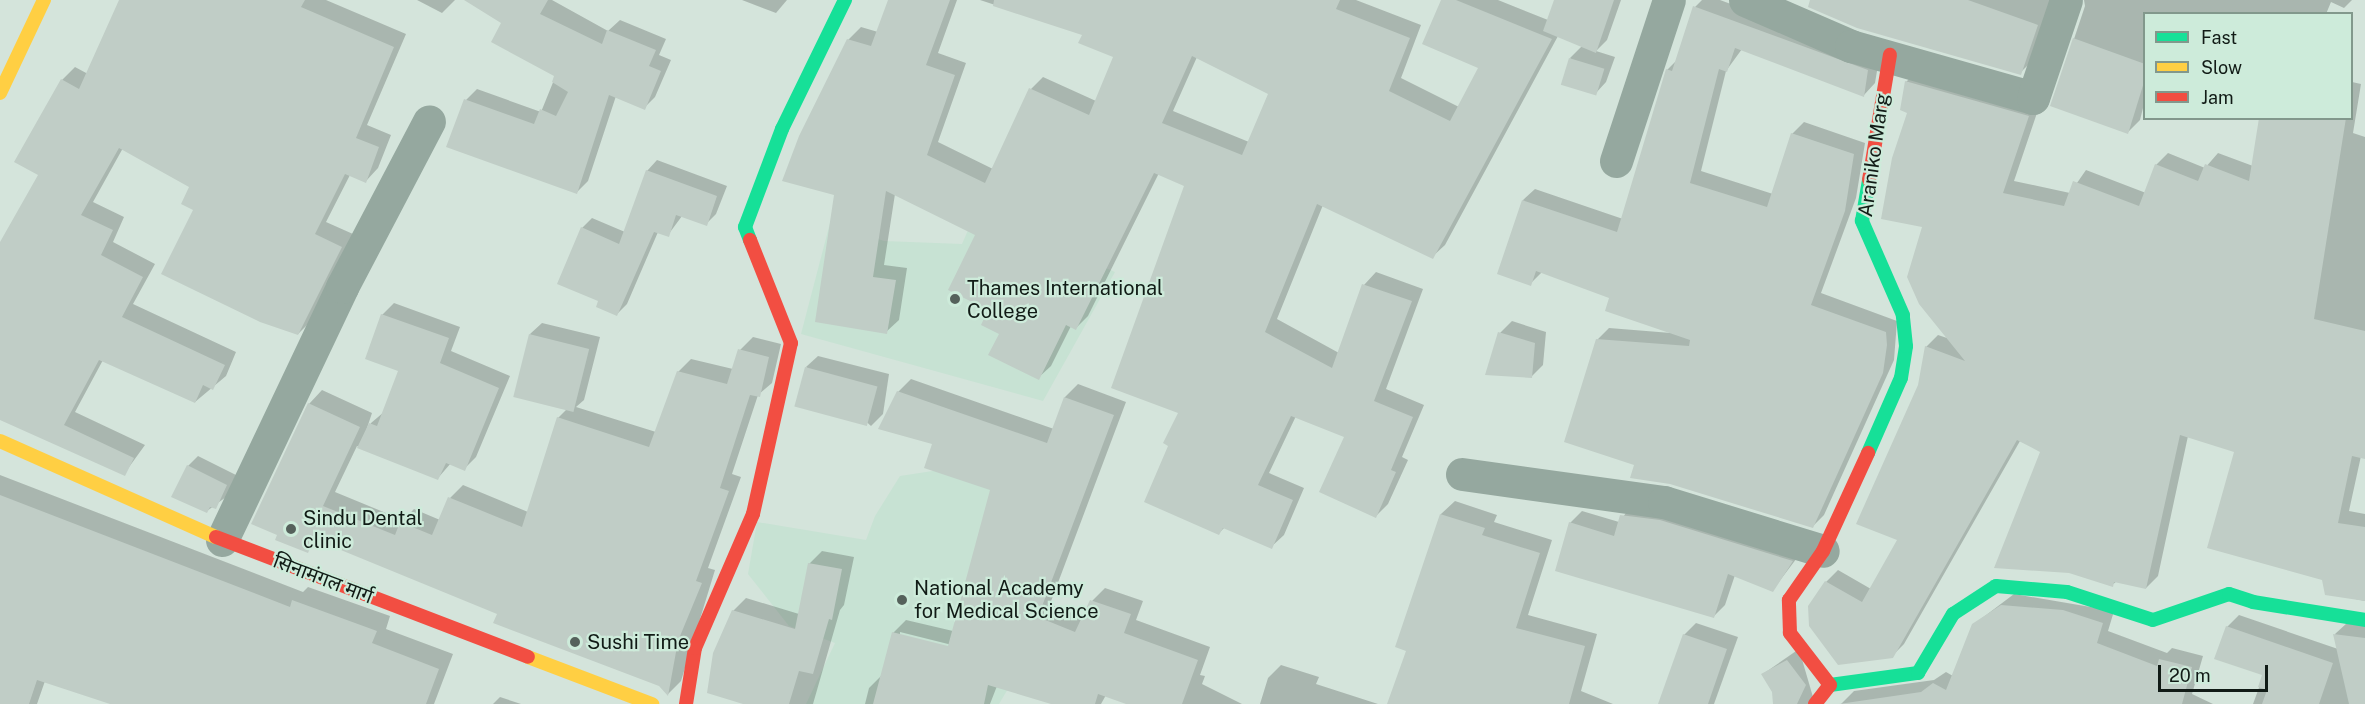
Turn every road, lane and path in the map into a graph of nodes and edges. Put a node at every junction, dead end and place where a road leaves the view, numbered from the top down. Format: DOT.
graph roads {
  1 [pos="44,0"];
  2 [pos="845,0"];
  3 [pos="1669,0"];
  4 [pos="1745,0"];
  5 [pos="2066,0"];
  6 [pos="1890,55"];
  7 [pos="0,93"];
  8 [pos="429,121"];
  9 [pos="1616,161"];
  10 [pos="0,441"];
  11 [pos="1462,474"];
  12 [pos="222,540"];
  13 [pos="1823,551"];
  14 [pos="2365,620"];
  15 [pos="1830,685"];
  16 [pos="652,704"];
  17 [pos="686,704"];
  18 [pos="1815,704"];
  1 -- 7 [label="street"];
  2 -- 17 [label="street"];
  3 -- 9 [label="street"];
  4 -- 6 [label="street"];
  5 -- 6 [label="street"];
  6 -- 13 [label="street, Araniko Marg"];
  8 -- 12 [label="street"];
  10 -- 12 [label="street, सिनामंगल मार्ग"];
  11 -- 13 [label="street"];
  12 -- 16 [label="street, सिनामंगल मार्ग"];
  13 -- 15 [label="street, Araniko Marg"];
  14 -- 15 [label="street"];
  15 -- 18 [label="street"];
}
